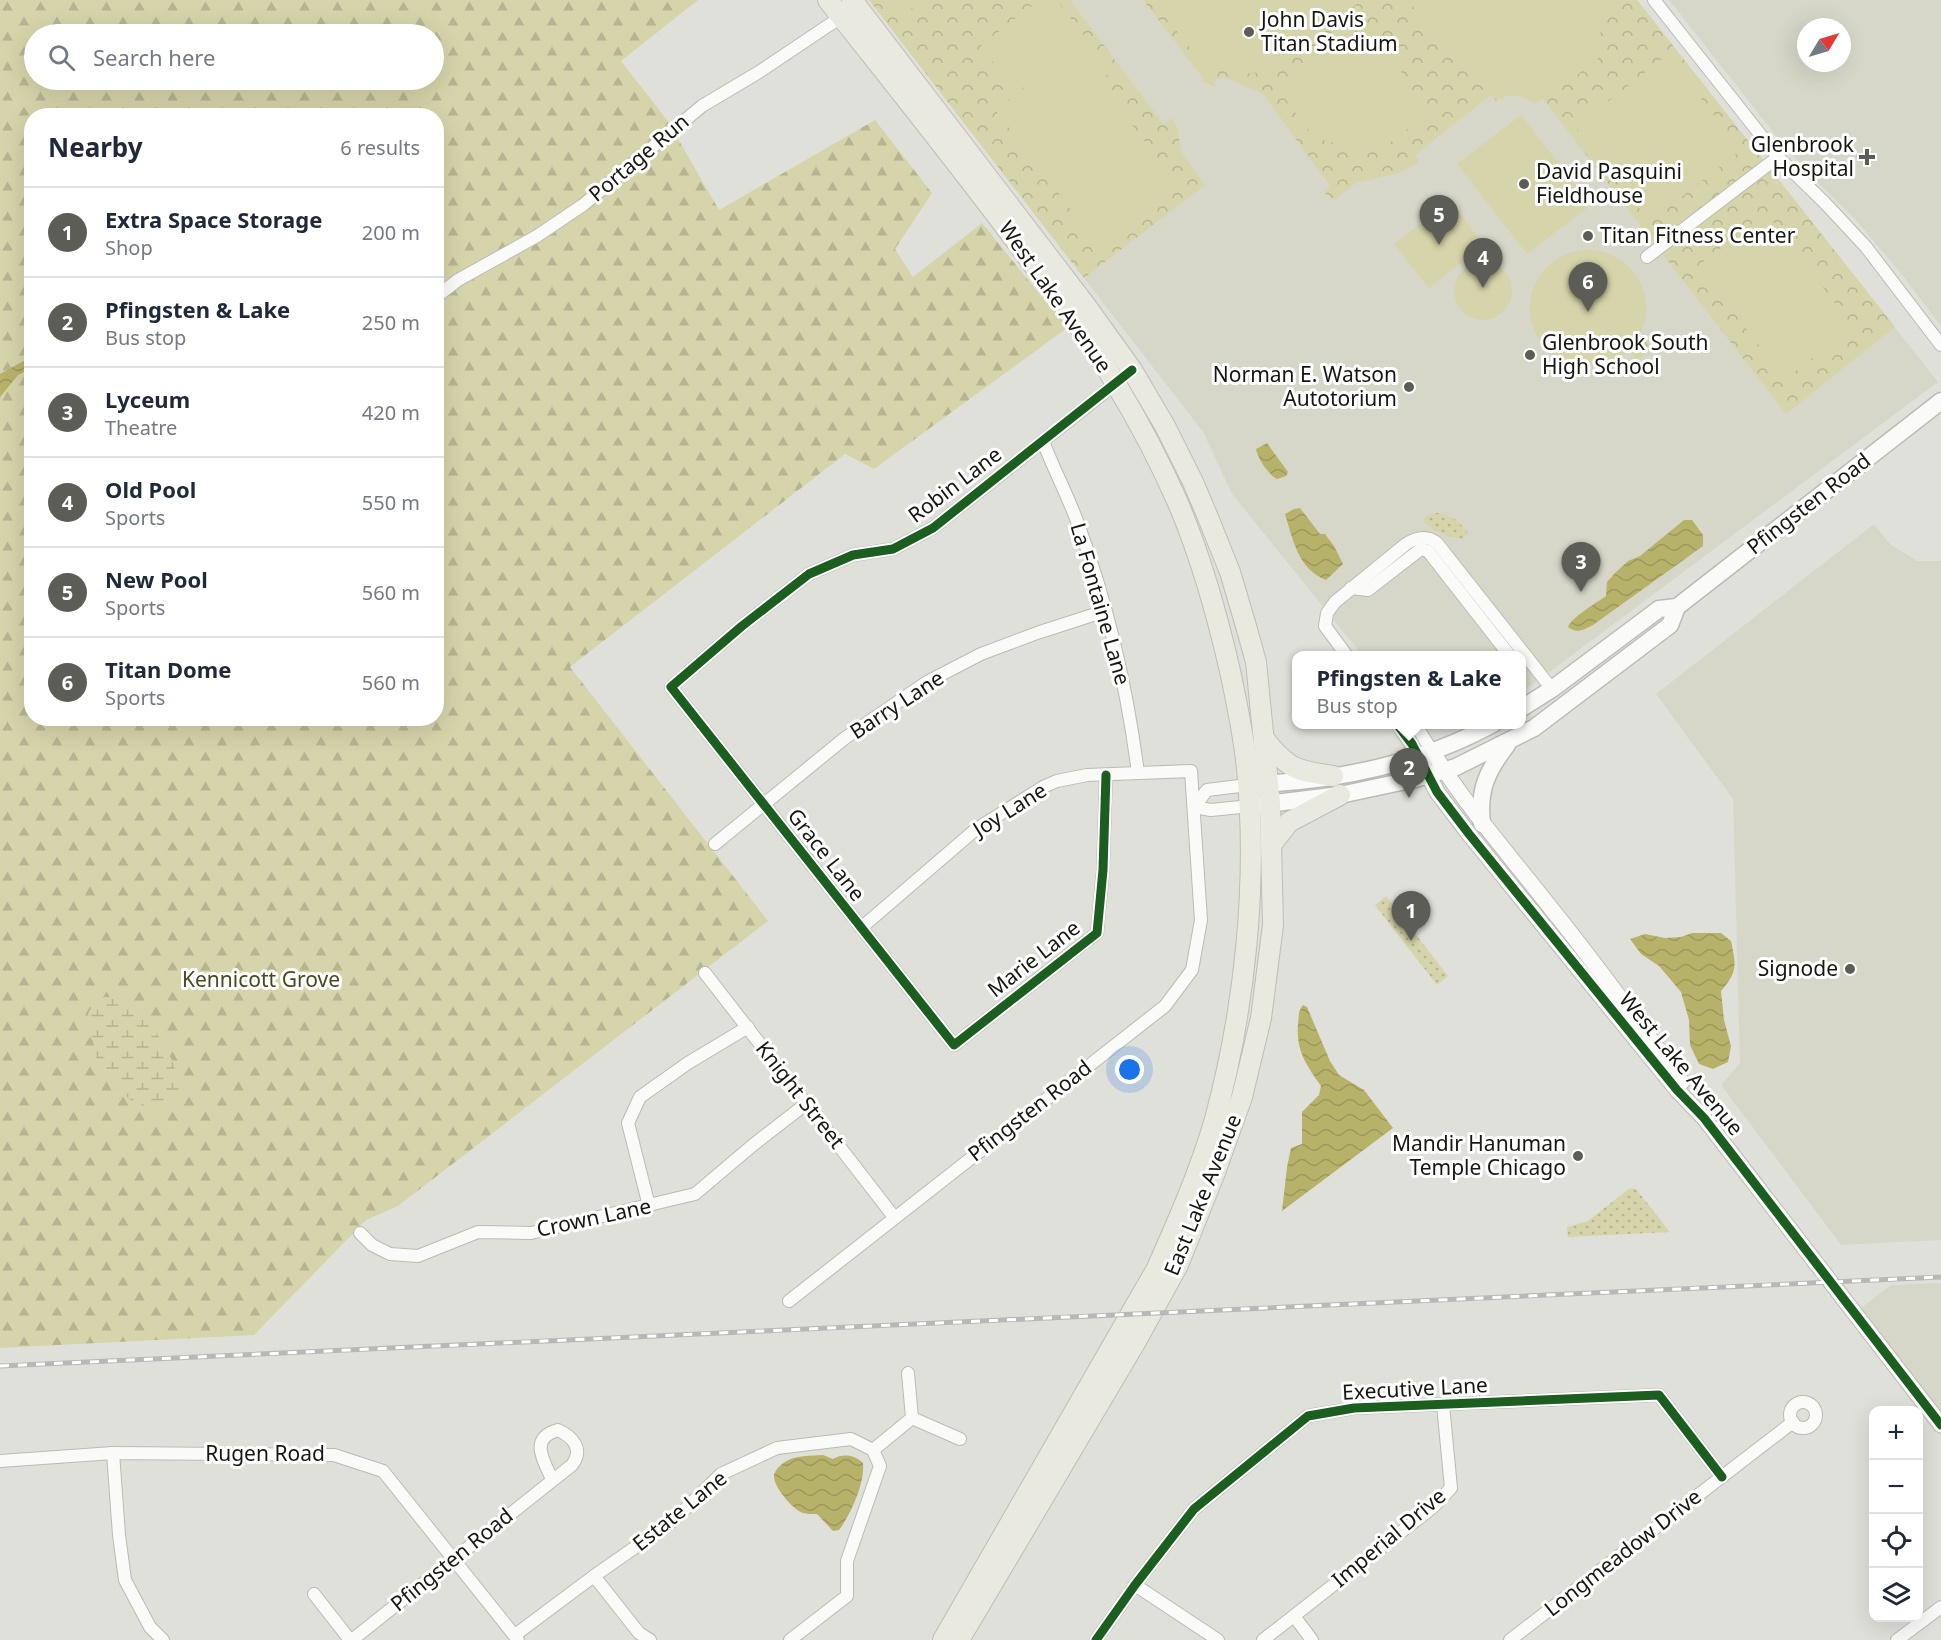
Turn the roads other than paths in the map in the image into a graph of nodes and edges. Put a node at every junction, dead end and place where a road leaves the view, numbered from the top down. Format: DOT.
graph roads {
  1 [pos="828,0"];
  2 [pos="852,0"];
  3 [pos="1654,0"];
  4 [pos="841,17"];
  5 [pos="1778,157"];
  6 [pos="1647,257"];
  7 [pos="444,291"];
  8 [pos="1941,345"];
  9 [pos="1132,370"];
  10 [pos="1116,383"];
  11 [pos="1941,401"];
  12 [pos="1042,441"];
  13 [pos="1351,588"];
  14 [pos="1677,607"];
  15 [pos="1105,611"];
  16 [pos="1343,651"];
  17 [pos="1506,651"];
  18 [pos="1522,651"];
  19 [pos="1526,656"];
  20 [pos="671,687"];
  21 [pos="1552,689"];
  22 [pos="1526,705"];
  23 [pos="1402,729"];
  24 [pos="1417,729"];
  25 [pos="1481,729"];
  26 [pos="1265,740"];
  27 [pos="1510,740"];
  28 [pos="1425,753"];
  29 [pos="1138,773"];
  30 [pos="1437,773"];
  31 [pos="1106,775"];
  32 [pos="1333,776"];
  33 [pos="1269,784"];
  34 [pos="1248,785"];
  35 [pos="1340,795"];
  36 [pos="1270,804"];
  37 [pos="763,805"];
  38 [pos="1250,806"];
  39 [pos="1194,807"];
  40 [pos="1482,824"];
  41 [pos="715,844"];
  42 [pos="1271,845"];
  43 [pos="861,928"];
  44 [pos="705,973"];
  45 [pos="748,1027"];
  46 [pos="954,1045"];
  47 [pos="807,1103"];
  48 [pos="1704,1118"];
  49 [pos="650,1206"];
  50 [pos="894,1217"];
  51 [pos="360,1233"];
  52 [pos="789,1301"];
  53 [pos="908,1373"];
  54 [pos="1443,1405"];
  55 [pos="912,1418"];
  56 [pos="1793,1422"];
  57 [pos="1941,1425"];
  58 [pos="960,1439"];
  59 [pos="873,1450"];
  60 [pos="113,1453"];
  61 [pos="0,1461"];
  62 [pos="1722,1477"];
  63 [pos="552,1479"];
  64 [pos="453,1560"];
  65 [pos="594,1576"];
  66 [pos="1135,1585"];
  67 [pos="314,1594"];
  68 [pos="1941,1607"];
  69 [pos="1294,1616"];
  70 [pos="516,1638"];
  71 [pos="164,1640"];
  72 [pos="351,1640"];
  73 [pos="650,1640"];
  74 [pos="790,1640"];
  75 [pos="943,1640"];
  76 [pos="958,1640"];
  77 [pos="1096,1640"];
  78 [pos="1218,1640"];
  79 [pos="1263,1640"];
  80 [pos="1312,1640"];
  81 [pos="1510,1640"];
  82 [pos="1897,1640"];
  1 -- 4 [label="main road, West Lake Avenue"];
  2 -- 9 [label="main road, West Lake Avenue"];
  3 -- 5 [label="street"];
  4 -- 7 [label="street, Portage Run"];
  4 -- 10 [label="main road, West Lake Avenue"];
  5 -- 6 [label="street"];
  5 -- 8 [label="street"];
  9 -- 10 [label="street, Robin Lane"];
  9 -- 26 [label="main road, West Lake Avenue"];
  10 -- 12 [label="street, Robin Lane"];
  10 -- 34 [label="main road, West Lake Avenue"];
  11 -- 14 [label="main road, Pfingsten Road"];
  12 -- 15 [label="street, La Fontaine Lane"];
  12 -- 20 [label="street, Robin Lane"];
  13 -- 16 [label="street"];
  13 -- 17 [label="street"];
  13 -- 18 [label="street"];
  14 -- 21 [label="main road, Pfingsten Road"];
  14 -- 27 [label="main road, Pfingsten Road"];
  15 -- 29 [label="street, La Fontaine Lane"];
  15 -- 37 [label="street, Barry Lane"];
  19 -- 21 [label="street"];
  20 -- 37 [label="street, Grace Lane"];
  21 -- 22 [label="main road, Pfingsten Road"];
  23 -- 28 [label="street, West Lake Avenue"];
  24 -- 28 [label="street"];
  25 -- 28 [label="main road"];
  26 -- 32 [label="main road"];
  26 -- 33 [label="main road, West Lake Avenue"];
  27 -- 30 [label="main road, Pfingsten Road"];
  27 -- 40 [label="main road"];
  28 -- 30 [label="street, West Lake Avenue"];
  28 -- 32 [label="main road"];
  29 -- 31 [label="street, Joy Lane"];
  29 -- 39 [label="street, Joy Lane"];
  30 -- 35 [label="main road, Pfingsten Road"];
  30 -- 40 [label="street, West Lake Avenue"];
  30 -- 48 [label="street, West Lake Avenue"];
  31 -- 43 [label="street, Joy Lane"];
  31 -- 46 [label="street, Marie Lane"];
  32 -- 33 [label="main road"];
  33 -- 34 [label="main road"];
  33 -- 36 [label="main road, West Lake Avenue"];
  34 -- 38 [label="main road, West Lake Avenue"];
  34 -- 39 [label="street"];
  35 -- 36 [label="main road, Pfingsten Road"];
  35 -- 42 [label="main road"];
  36 -- 38 [label="main road, Pfingsten Road"];
  36 -- 42 [label="main road, East Lake Avenue"];
  37 -- 41 [label="street, Barry Lane"];
  37 -- 43 [label="street, Grace Lane"];
  38 -- 39 [label="street, Pfingsten Road"];
  38 -- 75 [label="main road, East Lake Avenue"];
  39 -- 50 [label="street, Pfingsten Road"];
  40 -- 48 [label="street, West Lake Avenue"];
  42 -- 76 [label="main road, East Lake Avenue"];
  43 -- 46 [label="street, Grace Lane"];
  44 -- 45 [label="street, Knight Street"];
  45 -- 47 [label="street, Knight Street"];
  45 -- 49 [label="street"];
  47 -- 49 [label="street, Crown Lane"];
  47 -- 50 [label="street, Knight Street"];
  48 -- 57 [label="street, West Lake Avenue"];
  49 -- 51 [label="street, Crown Lane"];
  50 -- 52 [label="street, Pfingsten Road"];
  53 -- 55 [label="street"];
  54 -- 62 [label="street, Executive Lane"];
  54 -- 66 [label="street, Executive Lane"];
  54 -- 69 [label="street, Imperial Drive"];
  55 -- 58 [label="street"];
  55 -- 59 [label="street"];
  56 -- 62 [label="street, Longmeadow Drive"];
  59 -- 65 [label="street, Estate Lane"];
  59 -- 74 [label="street"];
  60 -- 61 [label="street, Rugen Road"];
  60 -- 64 [label="street, Rugen Road"];
  60 -- 71 [label="street"];
  62 -- 81 [label="street, Longmeadow Drive"];
  63 -- 64 [label="street, Pfingsten Road"];
  64 -- 70 [label="street, Rugen Road"];
  64 -- 72 [label="street, Pfingsten Road"];
  65 -- 70 [label="street, Estate Lane"];
  65 -- 73 [label="street"];
  66 -- 77 [label="street, Executive Lane"];
  66 -- 78 [label="street"];
  67 -- 72 [label="street"];
  68 -- 82 [label="street"];
  69 -- 79 [label="street, Imperial Drive"];
  69 -- 80 [label="street"];
}
